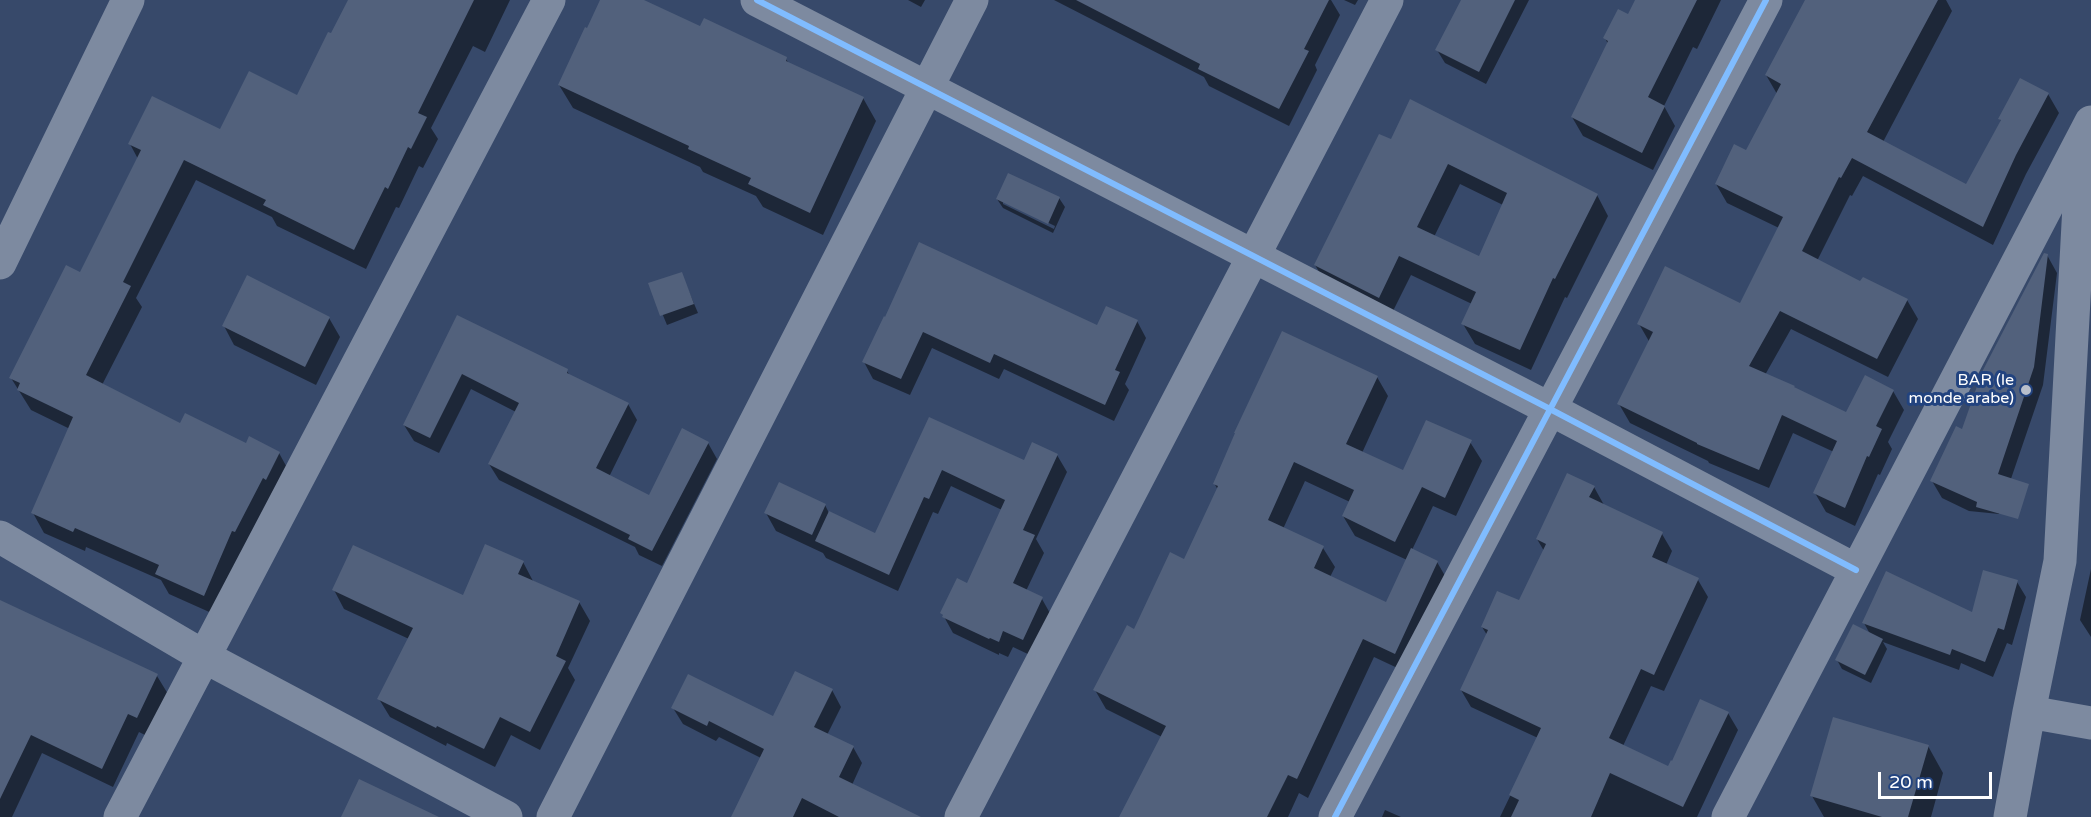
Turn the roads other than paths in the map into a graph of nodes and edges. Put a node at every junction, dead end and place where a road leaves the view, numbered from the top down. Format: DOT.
graph roads {
  1 [pos="128,0"];
  2 [pos="549,0"];
  3 [pos="757,0"];
  4 [pos="972,0"];
  5 [pos="1387,0"];
  6 [pos="1766,0"];
  7 [pos="926,88"];
  8 [pos="2087,130"];
  9 [pos="1252,257"];
  10 [pos="0,263"];
  11 [pos="1550,409"];
  12 [pos="0,537"];
  13 [pos="1856,570"];
  14 [pos="205,657"];
  15 [pos="2029,712"];
  16 [pos="2091,723"];
  17 [pos="120,817"];
  18 [pos="506,817"];
  19 [pos="552,817"];
  20 [pos="961,817"];
  21 [pos="1335,817"];
  22 [pos="1728,817"];
  23 [pos="2010,817"];
  1 -- 10 [label="street"];
  2 -- 14 [label="street"];
  3 -- 7 [label="street"];
  4 -- 7 [label="street"];
  5 -- 9 [label="street"];
  6 -- 11 [label="street"];
  7 -- 9 [label="street"];
  7 -- 19 [label="street"];
  8 -- 13 [label="street"];
  8 -- 15 [label="street"];
  9 -- 11 [label="street"];
  9 -- 20 [label="street"];
  11 -- 13 [label="street"];
  11 -- 21 [label="street"];
  12 -- 14 [label="street"];
  13 -- 22 [label="street"];
  14 -- 17 [label="street"];
  14 -- 18 [label="street"];
  15 -- 16 [label="street"];
  15 -- 23 [label="street"];
}
